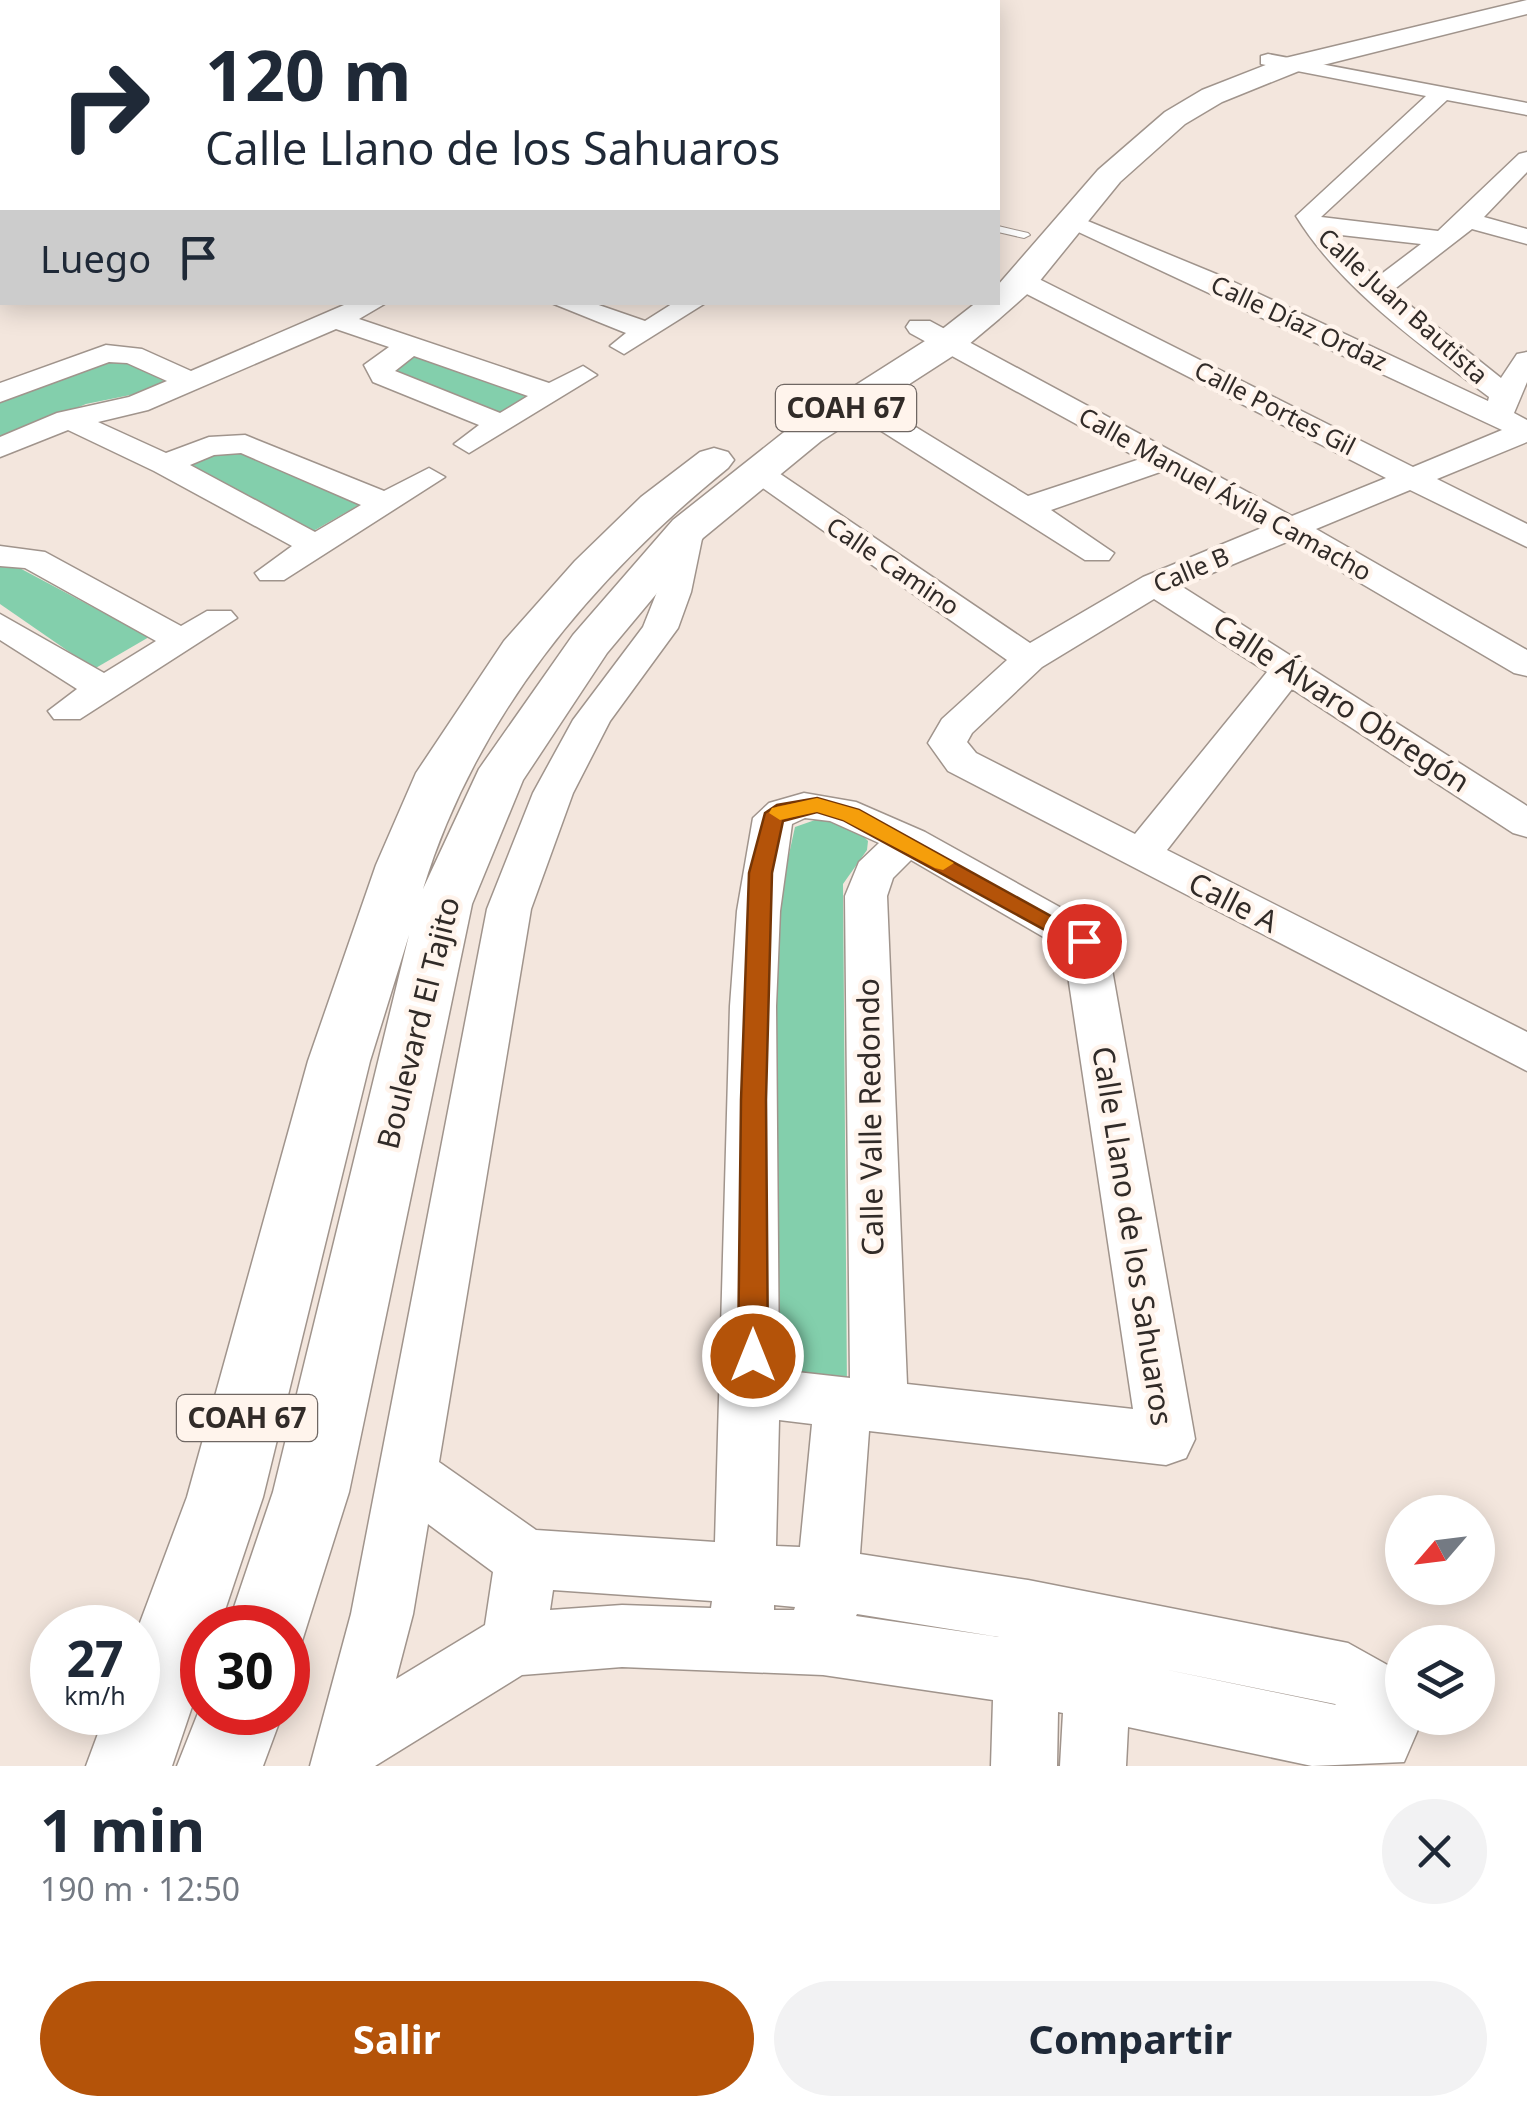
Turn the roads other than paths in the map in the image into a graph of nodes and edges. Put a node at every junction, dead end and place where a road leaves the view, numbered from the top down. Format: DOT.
graph roads {
  1 [pos="1505,5"];
  2 [pos="1279,63"];
  3 [pos="1442,93"];
  4 [pos="1527,108"];
  5 [pos="1527,159"];
  6 [pos="1468,220"];
  7 [pos="1069,222"];
  8 [pos="1312,224"];
  9 [pos="1527,237"];
  10 [pos="1446,238"];
  11 [pos="1010,248"];
  12 [pos="1378,290"];
  13 [pos="368,305"];
  14 [pos="571,305"];
  15 [pos="689,305"];
  16 [pos="958,305"];
  17 [pos="336,320"];
  18 [pos="941,324"];
  19 [pos="648,331"];
  20 [pos="412,346"];
  21 [pos="620,349"];
  22 [pos="1527,360"];
  23 [pos="583,375"];
  24 [pos="193,382"];
  25 [pos="0,393"];
  26 [pos="552,394"];
  27 [pos="854,402"];
  28 [pos="1510,414"];
  29 [pos="68,419"];
  30 [pos="502,424"];
  31 [pos="468,444"];
  32 [pos="0,448"];
  33 [pos="1166,460"];
  34 [pos="164,464"];
  35 [pos="756,472"];
  36 [pos="429,476"];
  37 [pos="1413,478"];
  38 [pos="385,503"];
  39 [pos="1026,508"];
  40 [pos="688,528"];
  41 [pos="1290,528"];
  42 [pos="1527,536"];
  43 [pos="316,546"];
  44 [pos="1097,553"];
  45 [pos="0,556"];
  46 [pos="272,573"];
  47 [pos="1155,584"];
  48 [pos="219,618"];
  49 [pos="0,625"];
  50 [pos="182,641"];
  51 [pos="1030,660"];
  52 [pos="1527,665"];
  53 [pos="1288,670"];
  54 [pos="104,689"];
  55 [pos="67,711"];
  56 [pos="947,742"];
  57 [pos="1527,824"];
  58 [pos="905,842"];
  59 [pos="1140,856"];
  60 [pos="1527,1053"];
  61 [pos="372,1062"];
  62 [pos="753,1392"];
  63 [pos="861,1404"];
  64 [pos="407,1474"];
  65 [pos="526,1559"];
  66 [pos="745,1570"];
  67 [pos="828,1578"];
  68 [pos="275,1605"];
  69 [pos="741,1637"];
  70 [pos="1027,1642"];
  71 [pos="824,1643"];
  72 [pos="514,1644"];
  73 [pos="232,1735"];
  74 [pos="342,1756"];
  75 [pos="130,1766"];
  76 [pos="220,1766"];
  77 [pos="1024,1766"];
  78 [pos="1094,1766"];
  1 -- 2 [label="main road, Boulevard El Tajito / COAH 67"];
  2 -- 3 [label="street"];
  2 -- 7 [label="main road, Boulevard El Tajito / COAH 67"];
  2 -- 11 [label="main road, Boulevard El Tajito / COAH 67"];
  3 -- 4 [label="street"];
  3 -- 8 [label="street, Calle Juan Bautista"];
  5 -- 6 [label="street"];
  6 -- 9 [label="street"];
  6 -- 10 [label="street"];
  7 -- 11 [label="main road, Boulevard El Tajito / COAH 67"];
  7 -- 28 [label="street, Calle Díaz Ordaz"];
  8 -- 10 [label="street"];
  8 -- 12 [label="street, Calle Juan Bautista"];
  10 -- 12 [label="street"];
  11 -- 37 [label="street, Calle Portes Gil"];
  12 -- 28 [label="street, Calle Juan Bautista"];
  13 -- 17 [label="street"];
  14 -- 19 [label="street"];
  15 -- 19 [label="street"];
  16 -- 18 [label="main road, Boulevard El Tajito / COAH 67"];
  17 -- 20 [label="street"];
  17 -- 24 [label="street"];
  18 -- 27 [label="main road, Boulevard El Tajito / COAH 67"];
  18 -- 33 [label="street, Calle Manuel Ávila Camacho"];
  18 -- 61 [label="main road, Boulevard El Tajito / COAH 67"];
  19 -- 21 [label="street"];
  20 -- 26 [label="street"];
  20 -- 30 [label="street"];
  22 -- 28 [label="street"];
  23 -- 26 [label="street"];
  24 -- 25 [label="street"];
  24 -- 29 [label="street"];
  26 -- 30 [label="street"];
  27 -- 35 [label="main road, Boulevard El Tajito / COAH 67"];
  27 -- 39 [label="street"];
  28 -- 37 [label="street, Calle B"];
  29 -- 32 [label="street"];
  29 -- 34 [label="street"];
  30 -- 31 [label="street"];
  33 -- 39 [label="street"];
  33 -- 41 [label="street, Calle Manuel Ávila Camacho"];
  34 -- 38 [label="street"];
  34 -- 43 [label="street"];
  35 -- 40 [label="main road, Boulevard El Tajito / COAH 67"];
  35 -- 51 [label="street, Calle Camino"];
  36 -- 38 [label="street"];
  37 -- 41 [label="street, Calle B"];
  37 -- 42 [label="street, Calle Portes Gil"];
  38 -- 43 [label="street"];
  39 -- 44 [label="street"];
  40 -- 61 [label="main road, Boulevard El Tajito / COAH 67"];
  40 -- 64 [label="street"];
  41 -- 47 [label="street, Calle B"];
  41 -- 52 [label="street, Calle Manuel Ávila Camacho"];
  43 -- 46 [label="street"];
  45 -- 50 [label="street"];
  47 -- 51 [label="street, Calle B"];
  47 -- 53 [label="street, Calle Álvaro Obregón"];
  48 -- 50 [label="street"];
  49 -- 54 [label="street"];
  50 -- 54 [label="street"];
  51 -- 56 [label="street, Calle B"];
  53 -- 57 [label="street, Calle Álvaro Obregón"];
  53 -- 59 [label="street"];
  54 -- 55 [label="street"];
  56 -- 59 [label="street, Calle A"];
  58 -- 62 [label="street, Calle Llano de los Sahuaros"];
  58 -- 63 [label="street, Calle Valle Redondo"];
  58 -- 63 [label="street, Calle Llano de los Sahuaros"];
  59 -- 60 [label="street, Calle A"];
  61 -- 68 [label="main road, Boulevard El Tajito / COAH 67"];
  61 -- 75 [label="main road, Boulevard El Tajito / COAH 67"];
  62 -- 63 [label="street, Calle Llano de los Sahuaros"];
  62 -- 66 [label="street"];
  63 -- 67 [label="street, Calle Valle Redondo"];
  64 -- 65 [label="street"];
  64 -- 74 [label="street"];
  65 -- 66 [label="street"];
  65 -- 72 [label="street"];
  66 -- 67 [label="street"];
  66 -- 69 [label="street"];
  67 -- 70 [label="street"];
  67 -- 71 [label="street, Calle Valle Redondo"];
  69 -- 71 [label="street"];
  69 -- 72 [label="street"];
  70 -- 71 [label="street"];
  70 -- 77 [label="street"];
  70 -- 78 [label="street"];
  72 -- 74 [label="street"];
  73 -- 76 [label="main road"];
}
